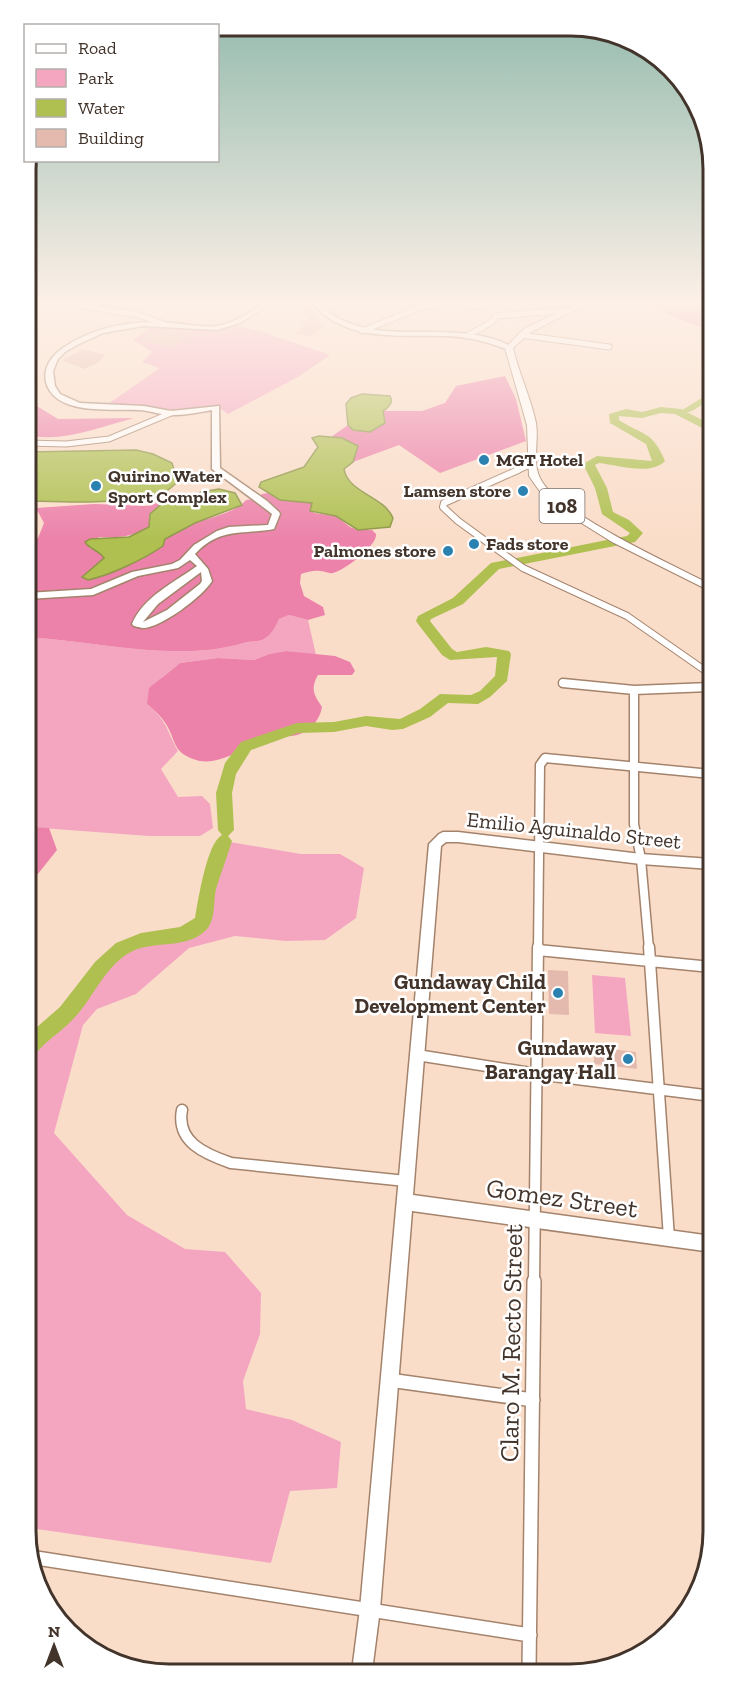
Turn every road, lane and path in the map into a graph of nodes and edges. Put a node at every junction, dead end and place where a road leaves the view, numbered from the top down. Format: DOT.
graph roads {
  1 [pos="50,382"];
  2 [pos="517,382"];
  3 [pos="171,413"];
  4 [pos="36,443"];
  5 [pos="532,464"];
  6 [pos="189,554"];
  7 [pos="202,567"];
  8 [pos="703,584"];
  9 [pos="36,595"];
  10 [pos="703,669"];
  11 [pos="563,683"];
  12 [pos="703,687"];
  13 [pos="634,690"];
  14 [pos="540,765"];
  15 [pos="633,767"];
  16 [pos="703,773"];
  17 [pos="539,847"];
  18 [pos="641,859"];
  19 [pos="703,863"];
  20 [pos="538,950"];
  21 [pos="650,962"];
  22 [pos="703,966"];
  23 [pos="417,1055"];
  24 [pos="537,1074"];
  25 [pos="657,1090"];
  26 [pos="703,1095"];
  27 [pos="182,1110"];
  28 [pos="406,1181"];
  29 [pos="405,1202"];
  30 [pos="535,1221"];
  31 [pos="669,1238"];
  32 [pos="703,1243"];
  33 [pos="390,1380"];
  34 [pos="533,1400"];
  35 [pos="39,1558"];
  36 [pos="370,1609"];
  37 [pos="530,1635"];
  38 [pos="363,1664"];
  39 [pos="530,1664"];
  1 -- 3 [label="street"];
  2 -- 5 [label="main road, 108"];
  3 -- 4 [label="street"];
  3 -- 6 [label="street"];
  5 -- 8 [label="main road, 108"];
  5 -- 10 [label="street"];
  6 -- 7 [label="street"];
  6 -- 9 [label="street"];
  7 -- 7 [label="street"];
  11 -- 13 [label="street"];
  12 -- 13 [label="street"];
  13 -- 15 [label="street"];
  14 -- 15 [label="street"];
  14 -- 17 [label="street, Claro M. Recto Street"];
  15 -- 16 [label="street"];
  15 -- 18 [label="street"];
  17 -- 18 [label="street, Emilio Aguinaldo Street"];
  17 -- 20 [label="street, Claro M. Recto Street"];
  17 -- 23 [label="street, Emilio Aguinaldo Street"];
  18 -- 19 [label="street, Emilio Aguinaldo Street"];
  18 -- 21 [label="street"];
  20 -- 21 [label="street"];
  20 -- 24 [label="street, Claro M. Recto Street"];
  21 -- 22 [label="street"];
  21 -- 25 [label="street"];
  23 -- 24 [label="street"];
  23 -- 28 [label="street"];
  24 -- 25 [label="street"];
  24 -- 30 [label="street, Claro M. Recto Street"];
  25 -- 26 [label="street"];
  25 -- 31 [label="street"];
  27 -- 28 [label="street"];
  28 -- 29 [label="street"];
  29 -- 30 [label="street, Gomez Street"];
  29 -- 33 [label="street"];
  30 -- 31 [label="street, Gomez Street"];
  30 -- 34 [label="street, Claro M. Recto Street"];
  31 -- 32 [label="street, Gomez Street"];
  33 -- 34 [label="street"];
  33 -- 36 [label="street"];
  34 -- 37 [label="street, Claro M. Recto Street"];
  35 -- 36 [label="street"];
  36 -- 37 [label="street"];
  36 -- 38 [label="street"];
  37 -- 39 [label="street, Claro M. Recto Street"];
}
